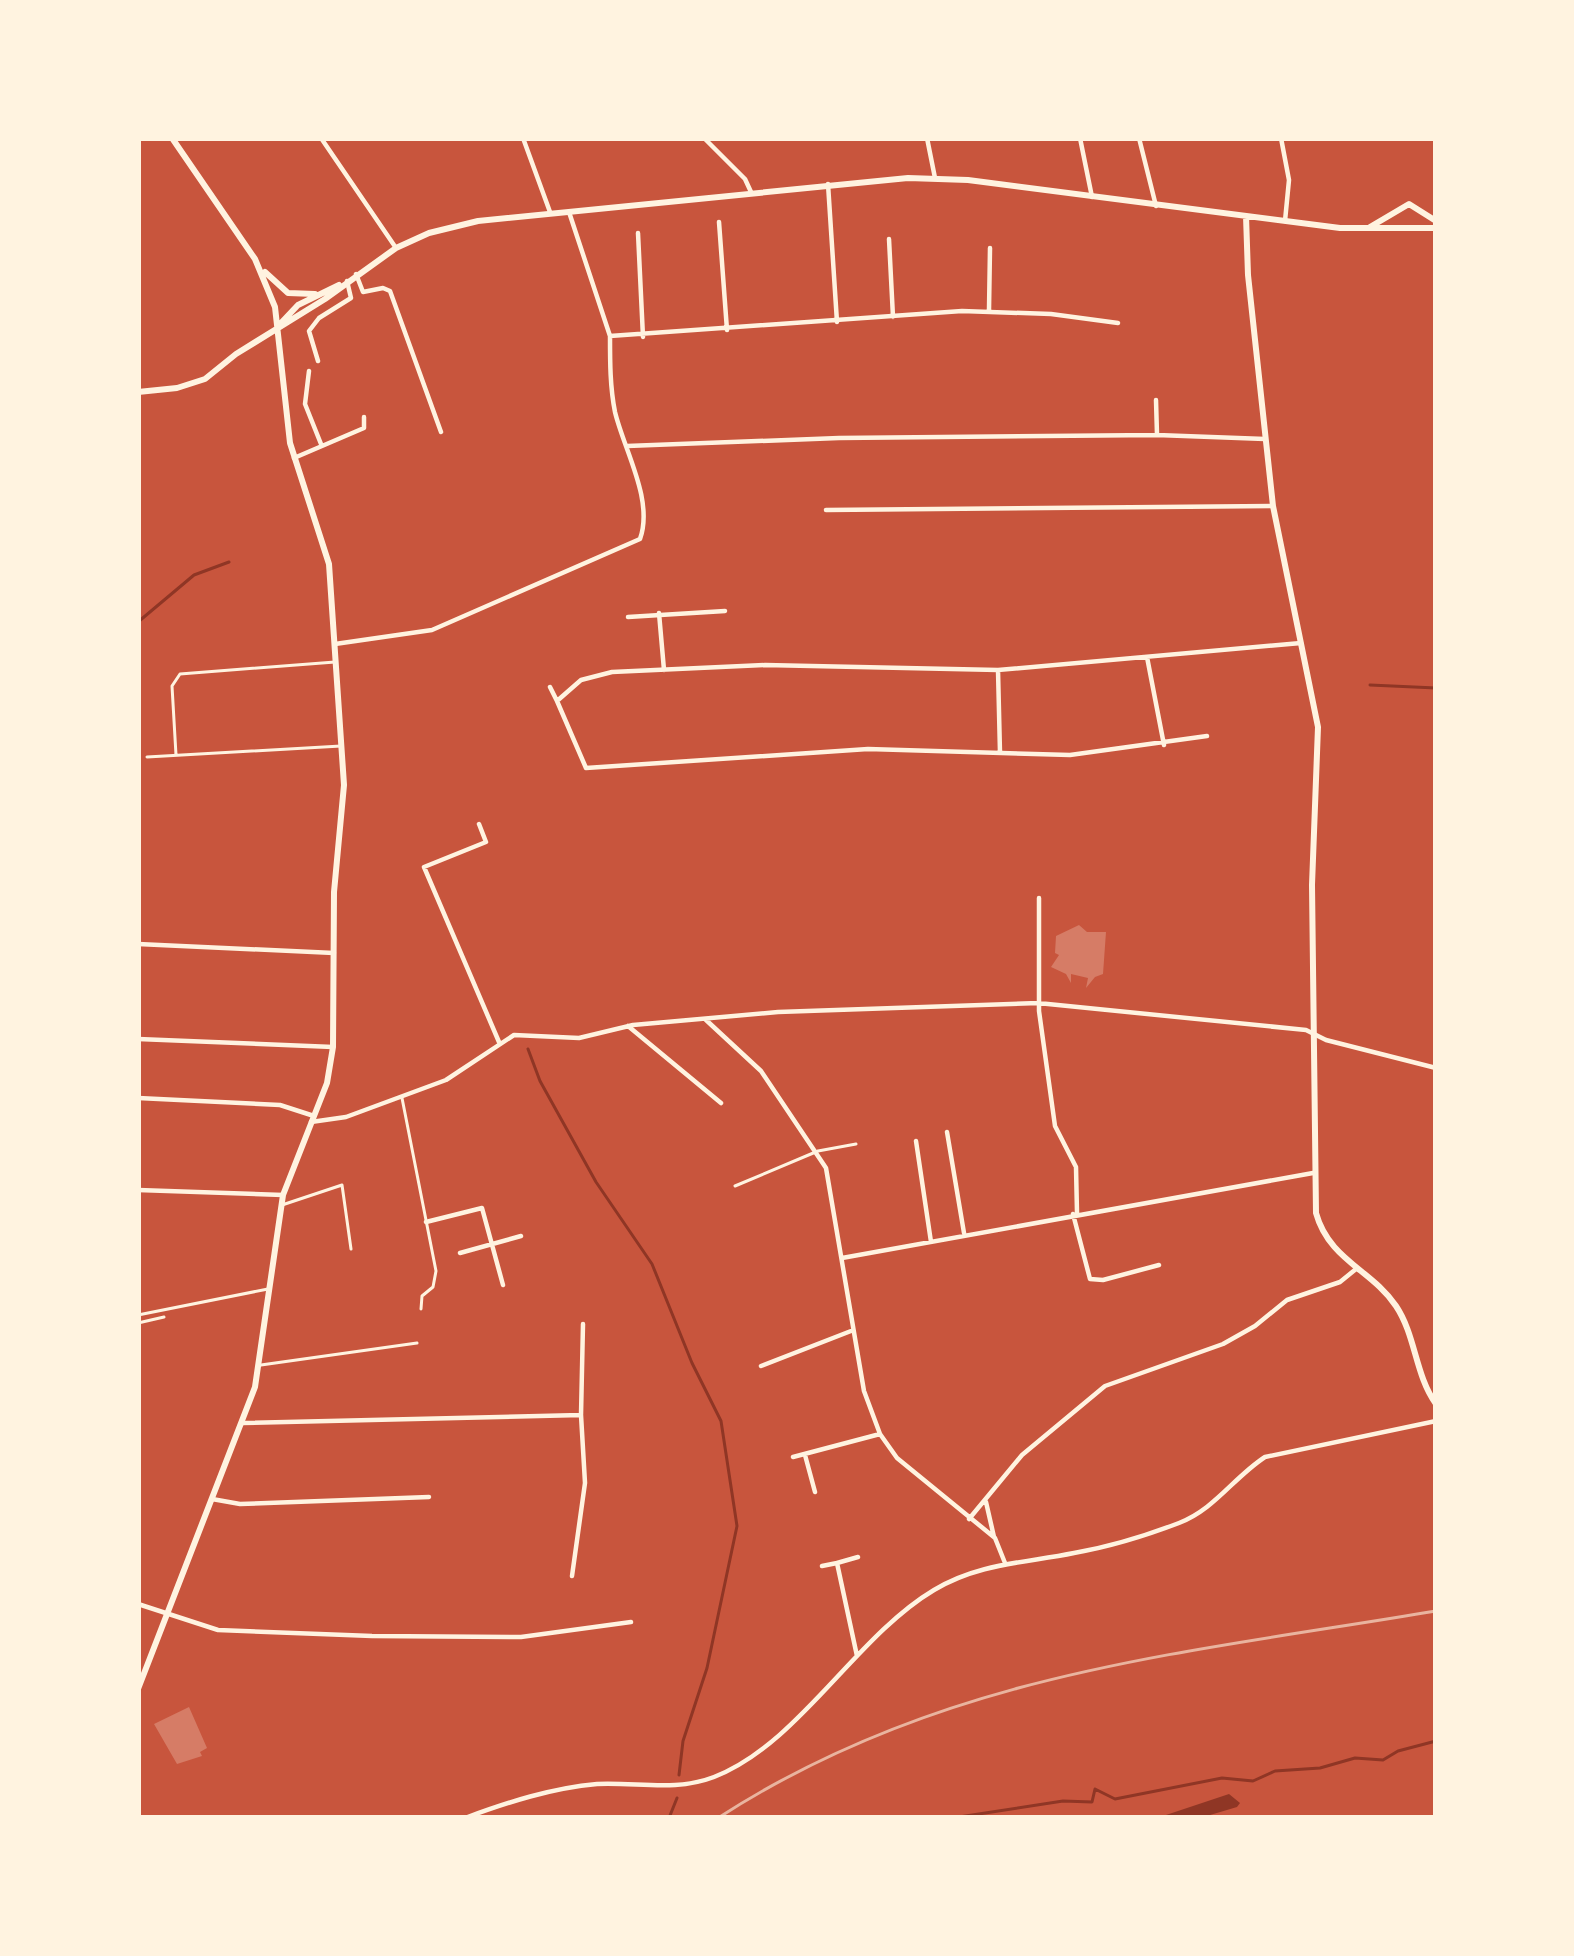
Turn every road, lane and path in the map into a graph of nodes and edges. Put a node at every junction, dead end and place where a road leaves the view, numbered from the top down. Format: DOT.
graph roads {
  1 [pos="172,138"];
  2 [pos="321,138"];
  3 [pos="524,138"];
  4 [pos="704,138"];
  5 [pos="927,138"];
  6 [pos="1080,138"];
  7 [pos="1139,138"];
  8 [pos="1280,138"];
  9 [pos="935,178"];
  10 [pos="828,184"];
  11 [pos="751,192"];
  12 [pos="1092,197"];
  13 [pos="1156,206"];
  14 [pos="1421,211"];
  15 [pos="568,212"];
  16 [pos="1396,213"];
  17 [pos="551,214"];
  18 [pos="1246,216"];
  19 [pos="1286,221"];
  20 [pos="719,222"];
  21 [pos="1436,225"];
  22 [pos="1401,227"];
  23 [pos="1418,227"];
  24 [pos="1367,228"];
  25 [pos="638,233"];
  26 [pos="889,239"];
  27 [pos="396,248"];
  28 [pos="990,248"];
  29 [pos="260,266"];
  30 [pos="356,274"];
  31 [pos="345,282"];
  32 [pos="318,293"];
  33 [pos="988,310"];
  34 [pos="893,316"];
  35 [pos="837,322"];
  36 [pos="1118,323"];
  37 [pos="279,326"];
  38 [pos="727,330"];
  39 [pos="610,336"];
  40 [pos="643,337"];
  41 [pos="318,361"];
  42 [pos="309,371"];
  43 [pos="138,392"];
  44 [pos="1156,400"];
  45 [pos="364,417"];
  46 [pos="441,432"];
  47 [pos="1156,435"];
  48 [pos="1265,439"];
  49 [pos="321,444"];
  50 [pos="627,446"];
  51 [pos="294,458"];
  52 [pos="1273,506"];
  53 [pos="826,510"];
  54 [pos="724,611"];
  55 [pos="659,613"];
  56 [pos="628,617"];
  57 [pos="1301,643"];
  58 [pos="335,644"];
  59 [pos="1148,657"];
  60 [pos="337,662"];
  61 [pos="664,670"];
  62 [pos="998,670"];
  63 [pos="550,687"];
  64 [pos="557,701"];
  65 [pos="1207,736"];
  66 [pos="1164,745"];
  67 [pos="343,746"];
  68 [pos="1000,753"];
  69 [pos="176,755"];
  70 [pos="147,757"];
  71 [pos="479,824"];
  72 [pos="1039,898"];
  73 [pos="138,944"];
  74 [pos="334,952"];
  75 [pos="1038,1003"];
  76 [pos="706,1020"];
  77 [pos="628,1026"];
  78 [pos="1313,1034"];
  79 [pos="138,1039"];
  80 [pos="499,1042"];
  81 [pos="333,1047"];
  82 [pos="1436,1068"];
  83 [pos="402,1096"];
  84 [pos="138,1098"];
  85 [pos="722,1103"];
  86 [pos="312,1119"];
  87 [pos="947,1132"];
  88 [pos="916,1141"];
  89 [pos="856,1144"];
  90 [pos="818,1150"];
  91 [pos="1313,1173"];
  92 [pos="735,1186"];
  93 [pos="138,1190"];
  94 [pos="283,1195"];
  95 [pos="280,1205"];
  96 [pos="1075,1214"];
  97 [pos="426,1222"];
  98 [pos="965,1235"];
  99 [pos="521,1236"];
  100 [pos="932,1242"];
  101 [pos="492,1244"];
  102 [pos="351,1249"];
  103 [pos="460,1253"];
  104 [pos="842,1258"];
  105 [pos="1159,1265"];
  106 [pos="1356,1269"];
  107 [pos="503,1285"];
  108 [pos="270,1289"];
  109 [pos="422,1309"];
  110 [pos="138,1315"];
  111 [pos="164,1317"];
  112 [pos="138,1323"];
  113 [pos="583,1324"];
  114 [pos="852,1331"];
  115 [pos="416,1343"];
  116 [pos="260,1365"];
  117 [pos="761,1366"];
  118 [pos="1436,1404"];
  119 [pos="581,1415"];
  120 [pos="1436,1420"];
  121 [pos="242,1423"];
  122 [pos="880,1434"];
  123 [pos="805,1455"];
  124 [pos="793,1457"];
  125 [pos="815,1492"];
  126 [pos="429,1497"];
  127 [pos="212,1499"];
  128 [pos="986,1502"];
  129 [pos="969,1519"];
  130 [pos="994,1538"];
  131 [pos="858,1557"];
  132 [pos="837,1563"];
  133 [pos="1005,1563"];
  134 [pos="822,1566"];
  135 [pos="572,1576"];
  136 [pos="138,1604"];
  137 [pos="166,1616"];
  138 [pos="631,1622"];
  139 [pos="857,1656"];
  140 [pos="138,1689"];
  141 [pos="465,1818"];
  1 -- 29 [label="street"];
  2 -- 27 [label="street"];
  3 -- 17 [label="street"];
  4 -- 11 [label="street"];
  5 -- 9 [label="street"];
  6 -- 12 [label="street"];
  7 -- 13 [label="street"];
  8 -- 19 [label="street"];
  9 -- 10 [label="street"];
  9 -- 12 [label="street"];
  10 -- 11 [label="street"];
  10 -- 35 [label="street"];
  11 -- 15 [label="street"];
  12 -- 13 [label="street"];
  13 -- 18 [label="street"];
  14 -- 16 [label="street"];
  14 -- 21 [label="street"];
  14 -- 23 [label="street"];
  15 -- 17 [label="street"];
  15 -- 39 [label="street"];
  16 -- 22 [label="street"];
  16 -- 24 [label="street"];
  17 -- 27 [label="street"];
  18 -- 19 [label="street"];
  18 -- 48 [label="street"];
  19 -- 24 [label="street"];
  20 -- 38 [label="street"];
  21 -- 23 [label="street"];
  22 -- 23 [label="street"];
  22 -- 24 [label="street"];
  25 -- 40 [label="street"];
  26 -- 34 [label="street"];
  27 -- 30 [label="street"];
  28 -- 33 [label="street"];
  29 -- 32 [label="street"];
  29 -- 37 [label="street"];
  30 -- 31 [label="street"];
  30 -- 46 [label="street"];
  31 -- 32 [label="street"];
  31 -- 37 [label="street"];
  31 -- 41 [label="street"];
  32 -- 37 [label="street"];
  33 -- 34 [label="street"];
  33 -- 36 [label="street"];
  34 -- 35 [label="street"];
  35 -- 38 [label="street"];
  37 -- 43 [label="street"];
  37 -- 51 [label="street"];
  38 -- 40 [label="street"];
  39 -- 40 [label="street"];
  39 -- 50 [label="street"];
  42 -- 49 [label="street"];
  44 -- 47 [label="street"];
  45 -- 49 [label="street"];
  47 -- 48 [label="street"];
  47 -- 50 [label="street"];
  48 -- 52 [label="street"];
  49 -- 51 [label="street"];
  50 -- 58 [label="street"];
  51 -- 58 [label="street"];
  52 -- 53 [label="street"];
  52 -- 57 [label="street"];
  54 -- 55 [label="street"];
  55 -- 56 [label="street"];
  55 -- 61 [label="street"];
  57 -- 59 [label="street"];
  57 -- 78 [label="street"];
  58 -- 60 [label="street"];
  59 -- 62 [label="street"];
  59 -- 66 [label="street"];
  60 -- 67 [label="street"];
  60 -- 69 [label="lane"];
  61 -- 62 [label="street"];
  61 -- 64 [label="street"];
  62 -- 68 [label="street"];
  63 -- 64 [label="street"];
  64 -- 68 [label="street"];
  65 -- 66 [label="street"];
  66 -- 68 [label="street"];
  67 -- 69 [label="lane"];
  67 -- 74 [label="street"];
  69 -- 70 [label="lane"];
  71 -- 80 [label="street"];
  72 -- 75 [label="street"];
  73 -- 74 [label="street"];
  74 -- 81 [label="street"];
  75 -- 76 [label="street"];
  75 -- 78 [label="street"];
  75 -- 96 [label="street"];
  76 -- 77 [label="street"];
  76 -- 90 [label="street"];
  77 -- 80 [label="street"];
  77 -- 85 [label="street"];
  78 -- 82 [label="street"];
  78 -- 91 [label="street"];
  79 -- 81 [label="street"];
  80 -- 83 [label="street"];
  81 -- 86 [label="street"];
  83 -- 86 [label="street"];
  83 -- 97 [label="lane"];
  84 -- 86 [label="street"];
  86 -- 94 [label="street"];
  87 -- 98 [label="street"];
  88 -- 100 [label="street"];
  89 -- 90 [label="lane"];
  90 -- 92 [label="lane"];
  90 -- 104 [label="street"];
  91 -- 96 [label="street"];
  91 -- 106 [label="street"];
  93 -- 94 [label="street"];
  94 -- 95 [label="street"];
  95 -- 102 [label="lane"];
  95 -- 108 [label="street"];
  96 -- 98 [label="street"];
  96 -- 105 [label="street"];
  97 -- 101 [label="street"];
  97 -- 109 [label="lane"];
  98 -- 100 [label="street"];
  99 -- 101 [label="street"];
  100 -- 104 [label="street"];
  101 -- 103 [label="street"];
  101 -- 107 [label="street"];
  104 -- 114 [label="street"];
  106 -- 118 [label="street"];
  106 -- 128 [label="street"];
  108 -- 110 [label="lane"];
  108 -- 116 [label="street"];
  111 -- 112 [label="lane"];
  113 -- 119 [label="street"];
  114 -- 117 [label="street"];
  114 -- 122 [label="street"];
  115 -- 116 [label="lane"];
  116 -- 121 [label="street"];
  119 -- 121 [label="street"];
  119 -- 135 [label="street"];
  120 -- 133 [label="street"];
  121 -- 127 [label="street"];
  122 -- 123 [label="street"];
  122 -- 129 [label="street"];
  123 -- 124 [label="street"];
  123 -- 125 [label="street"];
  126 -- 127 [label="street"];
  127 -- 137 [label="street"];
  128 -- 129 [label="street"];
  128 -- 130 [label="street"];
  129 -- 130 [label="street"];
  130 -- 133 [label="street"];
  131 -- 132 [label="street"];
  132 -- 134 [label="street"];
  132 -- 139 [label="street"];
  133 -- 139 [label="street"];
  136 -- 137 [label="street"];
  137 -- 138 [label="street"];
  137 -- 140 [label="street"];
  139 -- 141 [label="street"];
}
